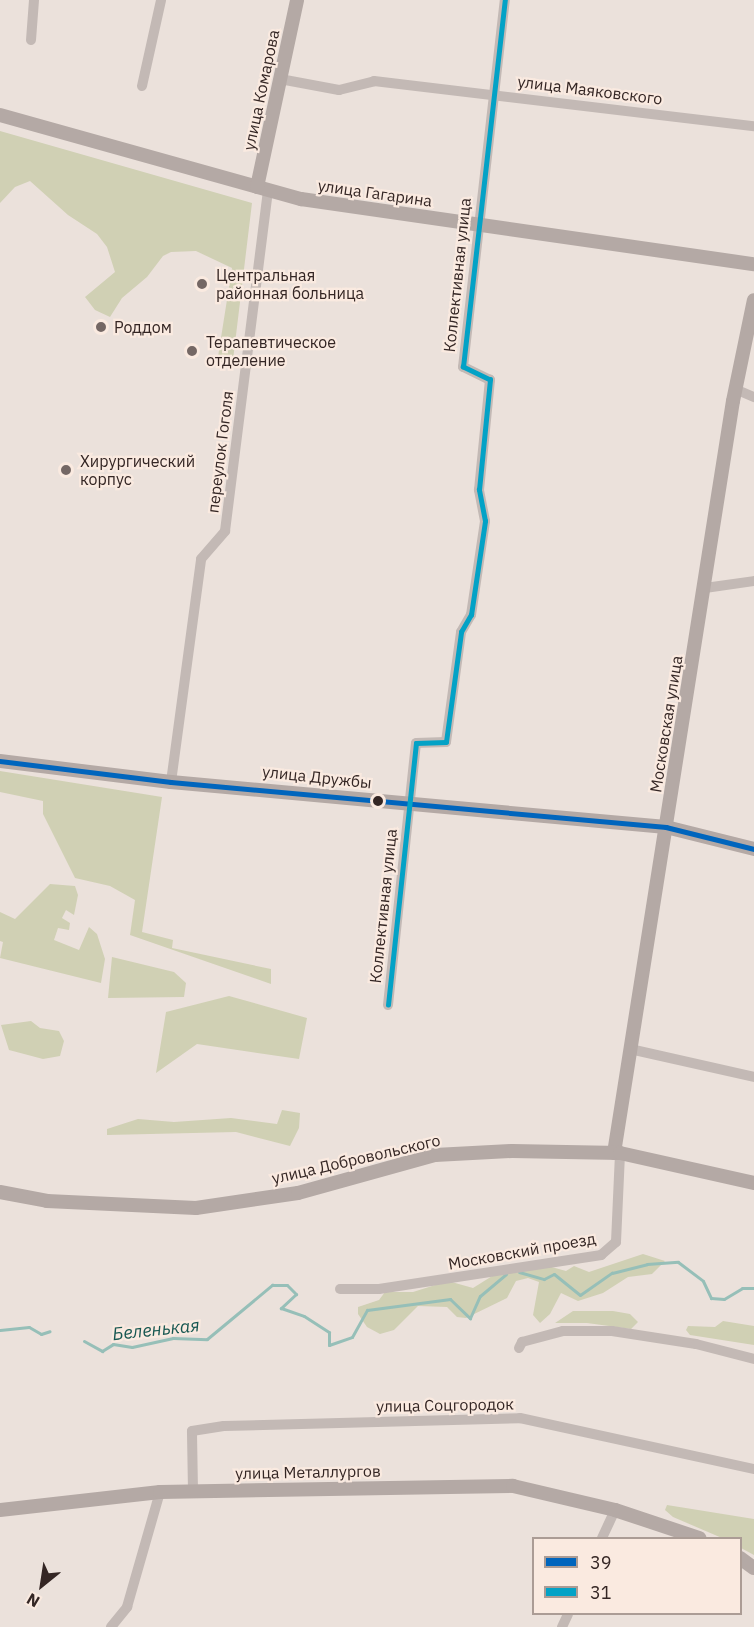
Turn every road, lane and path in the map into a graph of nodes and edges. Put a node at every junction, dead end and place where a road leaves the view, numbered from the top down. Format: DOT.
graph roads {
  1 [pos="34,0"];
  2 [pos="161,0"];
  3 [pos="297,0"];
  4 [pos="505,0"];
  5 [pos="31,40"];
  6 [pos="280,79"];
  7 [pos="142,86"];
  8 [pos="493,94"];
  9 [pos="0,115"];
  10 [pos="754,126"];
  11 [pos="263,188"];
  12 [pos="477,224"];
  13 [pos="754,264"];
  14 [pos="754,300"];
  15 [pos="735,388"];
  16 [pos="754,397"];
  17 [pos="754,581"];
  18 [pos="705,588"];
  19 [pos="0,761"];
  20 [pos="171,782"];
  21 [pos="409,804"];
  22 [pos="666,827"];
  23 [pos="754,849"];
  24 [pos="388,1005"];
  25 [pos="630,1049"];
  26 [pos="754,1077"];
  27 [pos="617,1153"];
  28 [pos="754,1183"];
  29 [pos="0,1192"];
  30 [pos="340,1289"];
  31 [pos="519,1348"];
  32 [pos="754,1359"];
  33 [pos="754,1469"];
  34 [pos="193,1491"];
  35 [pos="160,1492"];
  36 [pos="0,1510"];
  37 [pos="615,1510"];
  38 [pos="603,1537"];
  39 [pos="693,1537"];
  40 [pos="742,1559"];
  41 [pos="754,1568"];
  42 [pos="111,1627"];
  1 -- 5 [label="street"];
  2 -- 7 [label="street"];
  3 -- 6 [label="street, улица Комарова"];
  4 -- 8 [label="street, Коллективная улица"];
  6 -- 8 [label="street, улица Маяковского"];
  6 -- 11 [label="street, улица Комарова"];
  8 -- 10 [label="street, улица Маяковского"];
  8 -- 12 [label="street, Коллективная улица"];
  9 -- 11 [label="street, улица Гагарина"];
  11 -- 12 [label="street, улица Гагарина"];
  11 -- 20 [label="street, переулок Гоголя"];
  12 -- 13 [label="street, улица Гагарина"];
  12 -- 21 [label="street, Коллективная улица"];
  14 -- 15 [label="street, Московская улица"];
  15 -- 16 [label="street"];
  15 -- 18 [label="street, Московская улица"];
  17 -- 18 [label="street"];
  18 -- 22 [label="street, Московская улица"];
  19 -- 20 [label="street, улица Дружбы"];
  20 -- 21 [label="street, улица Дружбы"];
  21 -- 22 [label="street, улица Дружбы"];
  21 -- 24 [label="street, Коллективная улица"];
  22 -- 23 [label="street, улица Дружбы"];
  22 -- 25 [label="street, Московская улица"];
  25 -- 26 [label="street"];
  25 -- 27 [label="street, Московская улица"];
  27 -- 28 [label="street, улица Добровольского"];
  27 -- 29 [label="street, улица Добровольского"];
  27 -- 30 [label="street, Московский проезд"];
  31 -- 32 [label="street"];
  33 -- 34 [label="street, улица Соцгородок"];
  34 -- 35 [label="street, улица Металлургов"];
  34 -- 37 [label="street, улица Металлургов"];
  35 -- 36 [label="street, улица Металлургов"];
  35 -- 42 [label="street"];
  37 -- 38 [label="street"];
  37 -- 39 [label="street, улица Металлургов"];
  40 -- 41 [label="street"];
}
